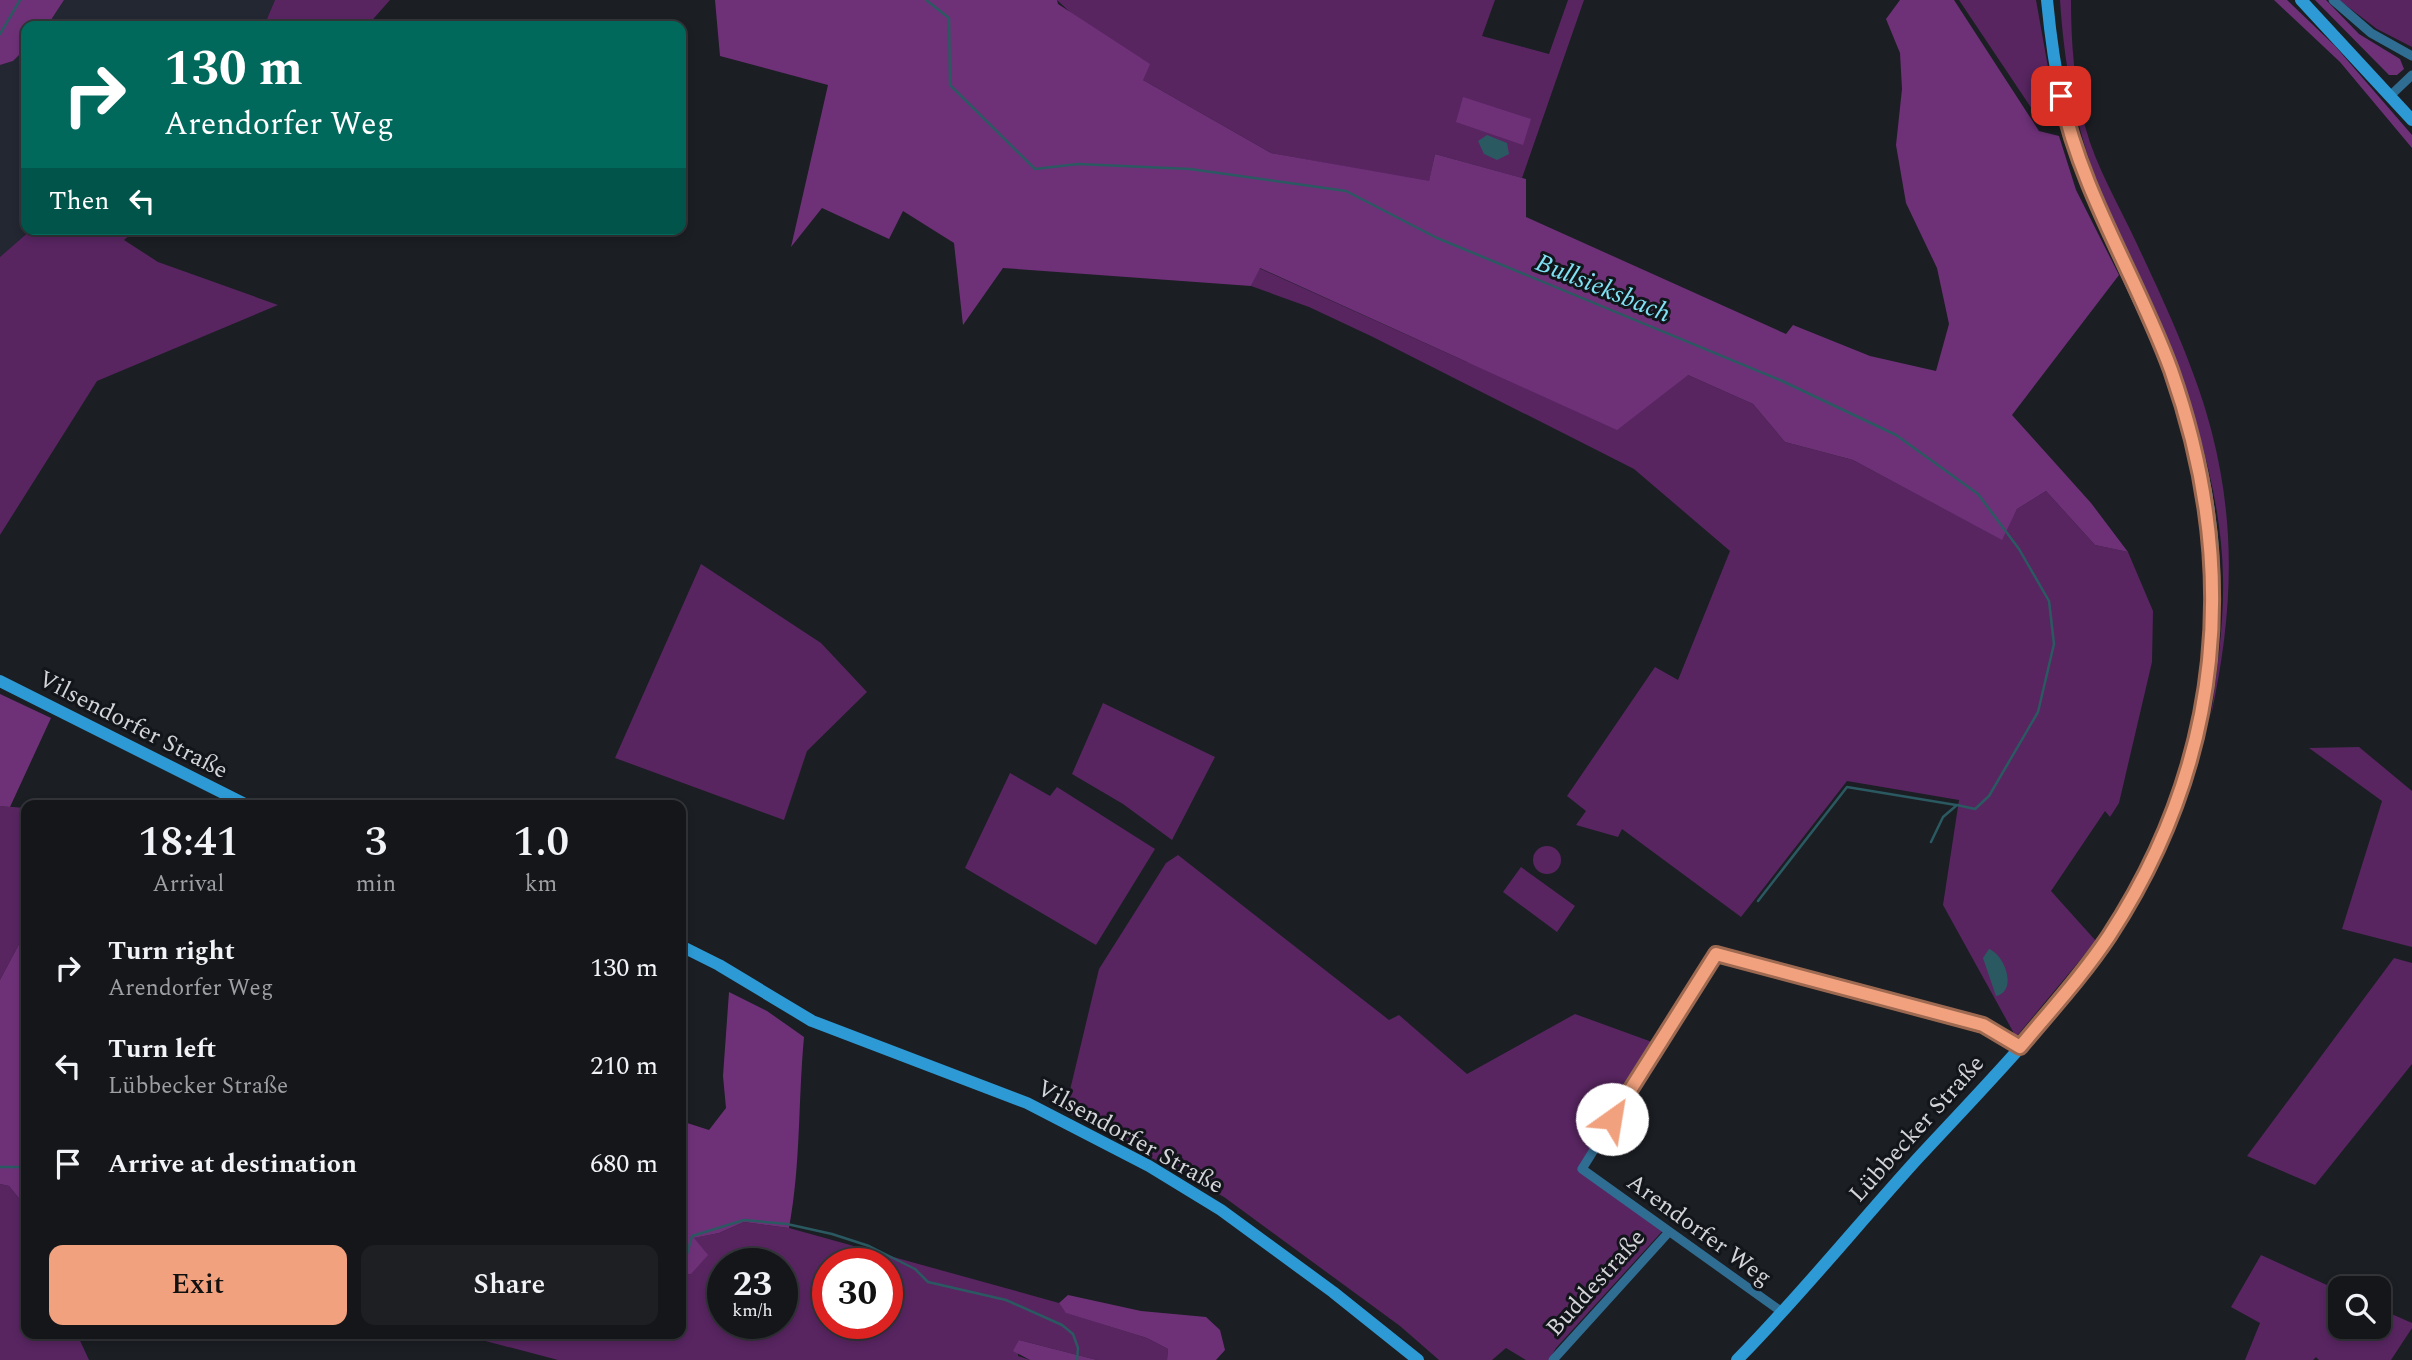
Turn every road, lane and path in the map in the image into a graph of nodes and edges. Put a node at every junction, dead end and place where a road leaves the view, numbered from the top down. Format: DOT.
graph roads {
  1 [pos="2047,0"];
  2 [pos="2301,0"];
  3 [pos="2333,0"];
  4 [pos="2412,56"];
  5 [pos="2412,75"];
  6 [pos="2391,95"];
  7 [pos="2412,120"];
  8 [pos="0,681"];
  9 [pos="237,800"];
  10 [pos="686,948"];
  11 [pos="2020,1047"];
  12 [pos="1668,1233"];
  13 [pos="1782,1312"];
  14 [pos="1418,1360"];
  15 [pos="1553,1360"];
  16 [pos="1737,1360"];
  1 -- 11 [label="main road, Lübbecker Straße"];
  2 -- 6 [label="main road"];
  3 -- 4 [label="street"];
  5 -- 6 [label="street"];
  6 -- 7 [label="main road"];
  8 -- 9 [label="main road, Vilsendorfer Straße"];
  10 -- 14 [label="main road, Vilsendorfer Straße"];
  11 -- 12 [label="street, Arendorfer Weg"];
  11 -- 13 [label="main road, Lübbecker Straße"];
  12 -- 13 [label="street, Arendorfer Weg"];
  12 -- 15 [label="street, Buddestraße"];
  13 -- 16 [label="main road, Lübbecker Straße"];
}
